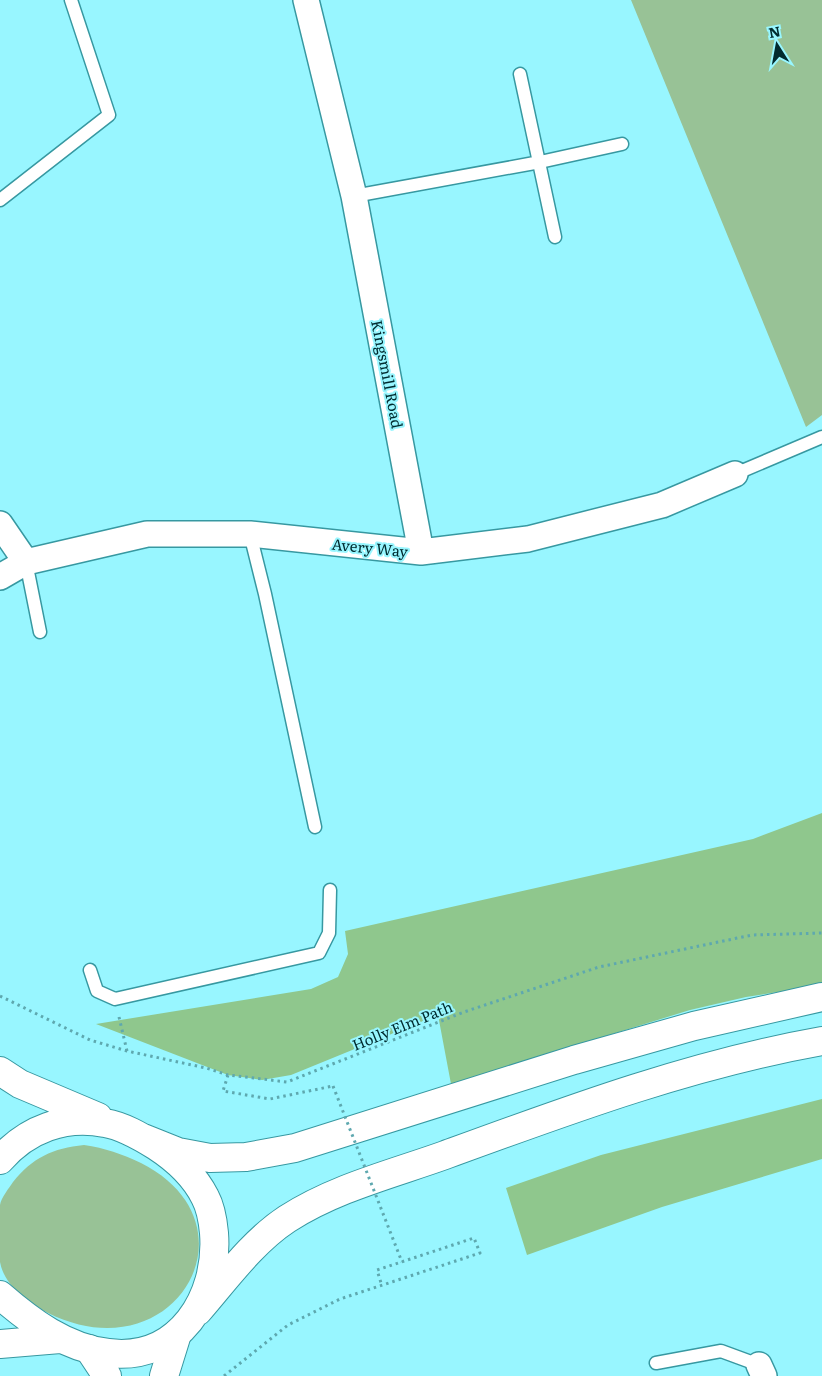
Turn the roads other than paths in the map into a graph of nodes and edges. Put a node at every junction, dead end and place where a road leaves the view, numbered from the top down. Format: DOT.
graph roads {
  1 [pos="71,0"];
  2 [pos="306,0"];
  3 [pos="520,74"];
  4 [pos="622,144"];
  5 [pos="540,162"];
  6 [pos="354,196"];
  7 [pos="0,200"];
  8 [pos="554,237"];
  9 [pos="822,437"];
  10 [pos="735,474"];
  11 [pos="0,524"];
  12 [pos="250,534"];
  13 [pos="421,552"];
  14 [pos="26,562"];
  15 [pos="0,577"];
  16 [pos="40,632"];
  17 [pos="315,827"];
  18 [pos="330,890"];
  19 [pos="90,970"];
  20 [pos="822,997"];
  21 [pos="822,1042"];
  22 [pos="0,1071"];
  23 [pos="115,1125"];
  24 [pos="142,1138"];
  25 [pos="0,1160"];
  26 [pos="0,1295"];
  27 [pos="198,1311"];
  28 [pos="177,1334"];
  29 [pos="60,1339"];
  30 [pos="0,1344"];
  31 [pos="89,1349"];
  32 [pos="656,1363"];
  33 [pos="762,1370"];
  34 [pos="107,1376"];
  35 [pos="164,1376"];
  1 -- 7 [label="lane"];
  2 -- 6 [label="street, Kingsmill Road"];
  3 -- 5 [label="lane"];
  4 -- 5 [label="lane"];
  5 -- 6 [label="lane"];
  5 -- 8 [label="lane"];
  6 -- 13 [label="street, Kingsmill Road"];
  9 -- 10 [label="lane"];
  10 -- 13 [label="street, Avery Way"];
  11 -- 14 [label="street"];
  12 -- 13 [label="street, Avery Way"];
  12 -- 14 [label="street, Avery Way"];
  12 -- 17 [label="lane"];
  14 -- 15 [label="street, Avery Way"];
  14 -- 16 [label="lane"];
  18 -- 19 [label="lane"];
  20 -- 24 [label="main road"];
  21 -- 27 [label="main road"];
  22 -- 23 [label="main road"];
  23 -- 24 [label="main road"];
  23 -- 25 [label="main road"];
  24 -- 27 [label="main road"];
  26 -- 29 [label="main road"];
  27 -- 28 [label="main road"];
  28 -- 31 [label="main road"];
  28 -- 35 [label="main road"];
  29 -- 30 [label="main road"];
  29 -- 31 [label="main road"];
  31 -- 34 [label="main road"];
  32 -- 33 [label="lane"];
}
